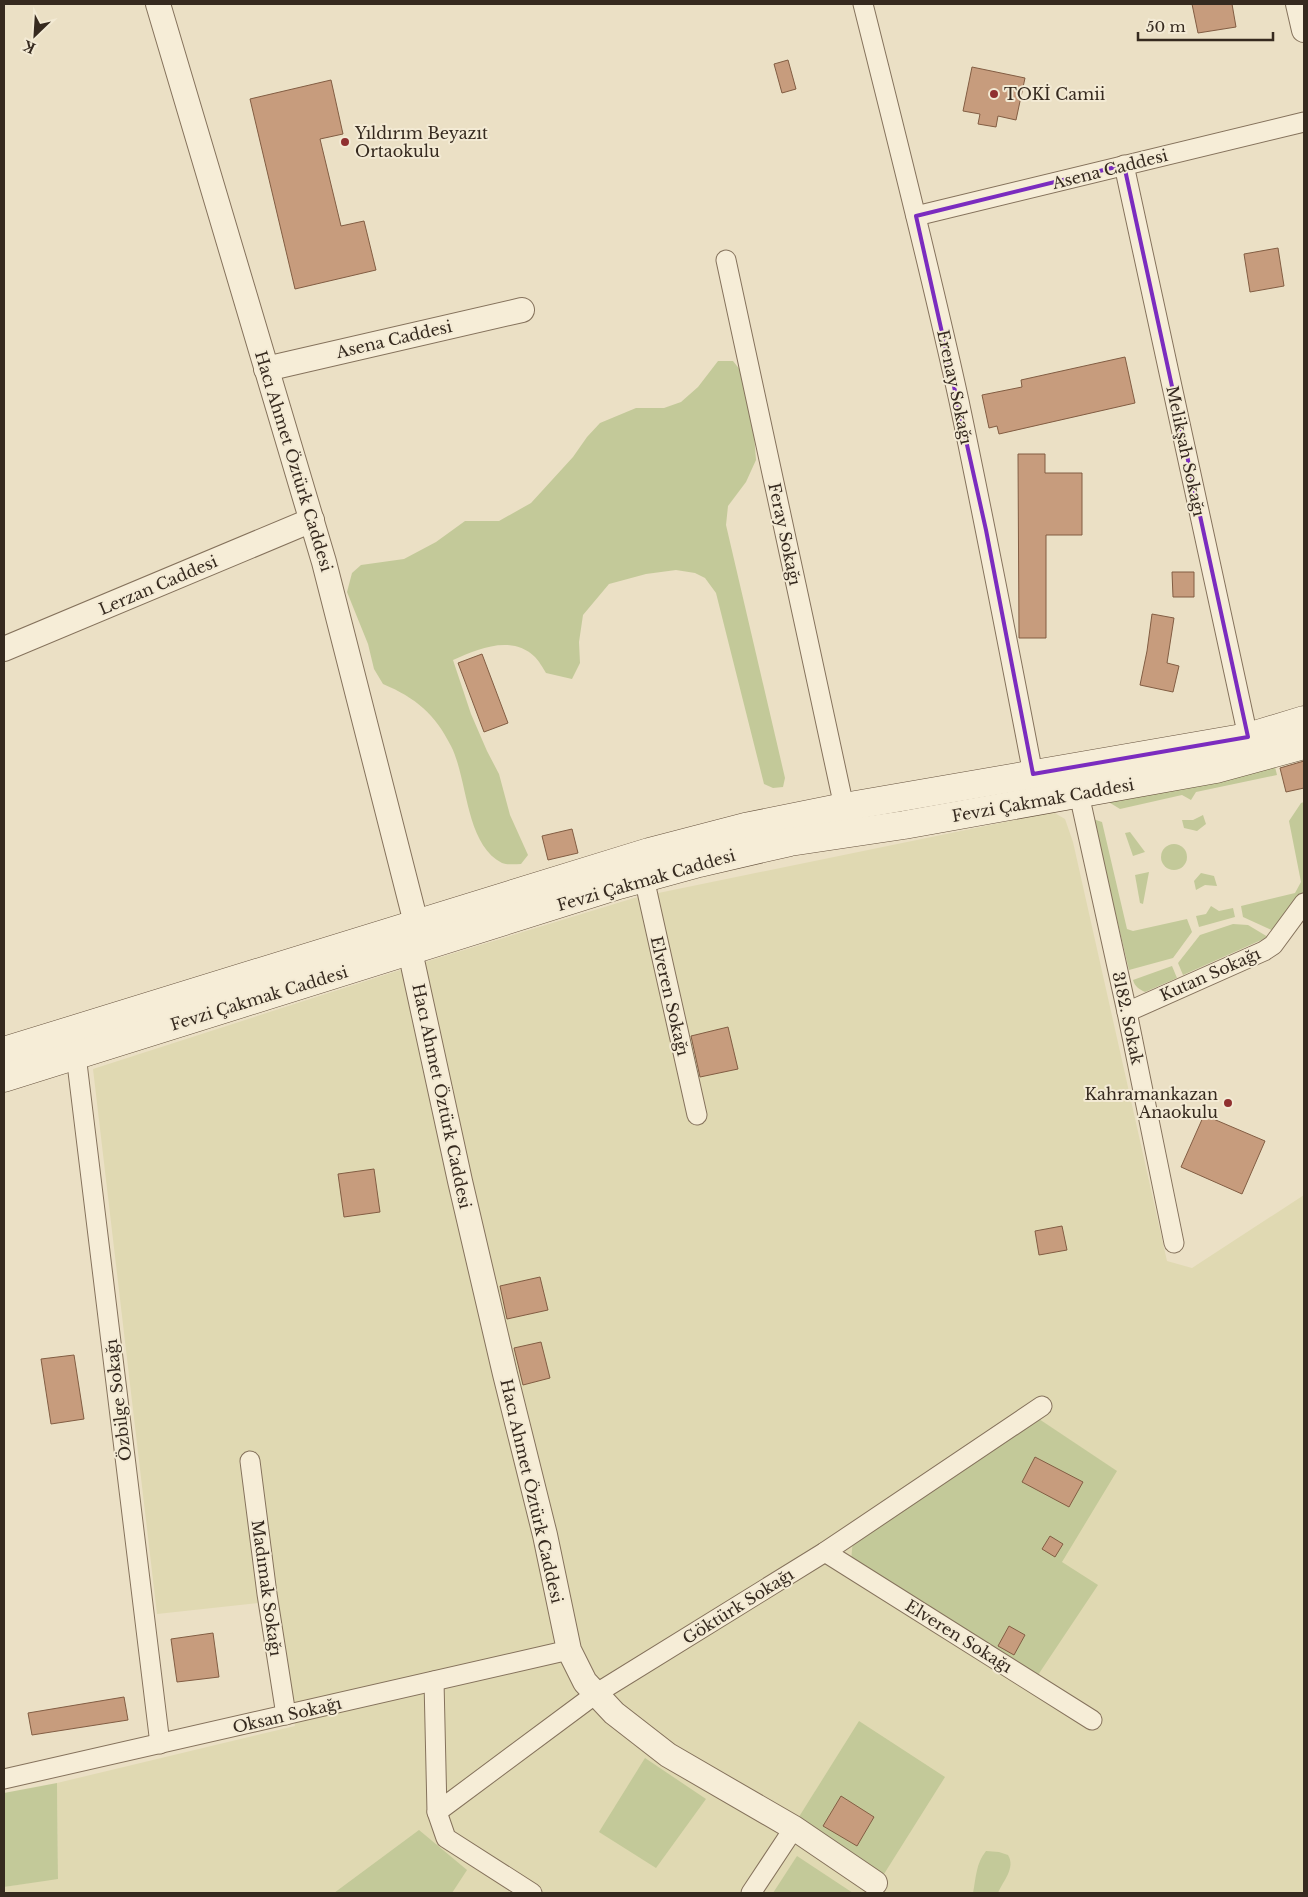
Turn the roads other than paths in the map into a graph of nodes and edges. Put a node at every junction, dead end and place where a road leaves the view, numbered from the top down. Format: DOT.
graph roads {
  1 [pos="158,4"];
  2 [pos="863,4"];
  3 [pos="1298,4"];
  4 [pos="1304,30"];
  5 [pos="1304,122"];
  6 [pos="1124,165"];
  7 [pos="916,216"];
  8 [pos="726,260"];
  9 [pos="522,310"];
  10 [pos="266,369"];
  11 [pos="312,520"];
  12 [pos="4,649"];
  13 [pos="1304,720"];
  14 [pos="1248,737"];
  15 [pos="1304,745"];
  16 [pos="1033,774"];
  17 [pos="1079,794"];
  18 [pos="844,807"];
  19 [pos="644,878"];
  20 [pos="1304,903"];
  21 [pos="416,923"];
  22 [pos="410,952"];
  23 [pos="1127,1012"];
  24 [pos="4,1051"];
  25 [pos="76,1055"];
  26 [pos="4,1078"];
  27 [pos="696,1114"];
  28 [pos="1174,1243"];
  29 [pos="1042,1406"];
  30 [pos="250,1461"];
  31 [pos="825,1552"];
  32 [pos="569,1650"];
  33 [pos="434,1681"];
  34 [pos="597,1693"];
  35 [pos="286,1715"];
  36 [pos="1092,1720"];
  37 [pos="160,1744"];
  38 [pos="4,1779"];
  39 [pos="437,1812"];
  40 [pos="794,1828"];
  41 [pos="875,1883"];
  42 [pos="532,1893"];
  43 [pos="751,1893"];
  1 -- 10 [label="street, Hacı Ahmet Öztürk Caddesi"];
  2 -- 7 [label="street, Erenay Sokağı"];
  3 -- 4 [label="street"];
  5 -- 6 [label="street, Asena Caddesi"];
  6 -- 7 [label="street, Asena Caddesi"];
  6 -- 14 [label="street, Melikşah Sokağı"];
  7 -- 16 [label="street, Erenay Sokağı"];
  8 -- 18 [label="street, Feray Sokağı"];
  9 -- 10 [label="street, Asena Caddesi"];
  10 -- 11 [label="street, Hacı Ahmet Öztürk Caddesi"];
  11 -- 12 [label="street, Lerzan Caddesi"];
  11 -- 21 [label="street, Hacı Ahmet Öztürk Caddesi"];
  13 -- 14 [label="main road, Fevzi Çakmak Caddesi"];
  14 -- 16 [label="main road, Fevzi Çakmak Caddesi"];
  15 -- 17 [label="main road, Fevzi Çakmak Caddesi"];
  16 -- 18 [label="main road, Fevzi Çakmak Caddesi"];
  17 -- 19 [label="main road, Fevzi Çakmak Caddesi"];
  17 -- 23 [label="street, 3182. Sokak"];
  18 -- 21 [label="main road, Fevzi Çakmak Caddesi"];
  19 -- 22 [label="main road, Fevzi Çakmak Caddesi"];
  19 -- 27 [label="street, Elveren Sokağı"];
  20 -- 23 [label="street, Kutan Sokağı"];
  21 -- 24 [label="main road, Fevzi Çakmak Caddesi"];
  22 -- 25 [label="main road, Fevzi Çakmak Caddesi"];
  22 -- 32 [label="street, Hacı Ahmet Öztürk Caddesi"];
  23 -- 28 [label="street, 3182. Sokak"];
  25 -- 26 [label="main road, Fevzi Çakmak Caddesi"];
  25 -- 37 [label="street, Özbilge Sokağı"];
  29 -- 31 [label="street, Göktürk Sokağı"];
  30 -- 35 [label="street, Madımak Sokağı"];
  31 -- 34 [label="street, Göktürk Sokağı"];
  31 -- 36 [label="street, Elveren Sokağı"];
  32 -- 33 [label="street, Oksan Sokağı"];
  32 -- 34 [label="street, Hacı Ahmet Öztürk Caddesi"];
  33 -- 35 [label="street, Oksan Sokağı"];
  33 -- 39 [label="street"];
  34 -- 39 [label="street, Göktürk Sokağı"];
  34 -- 40 [label="street, Hacı Ahmet Öztürk Caddesi"];
  35 -- 37 [label="street, Oksan Sokağı"];
  37 -- 38 [label="street, Oksan Sokağı"];
  39 -- 42 [label="street"];
  40 -- 41 [label="street, Hacı Ahmet Öztürk Caddesi"];
  40 -- 43 [label="street"];
}
